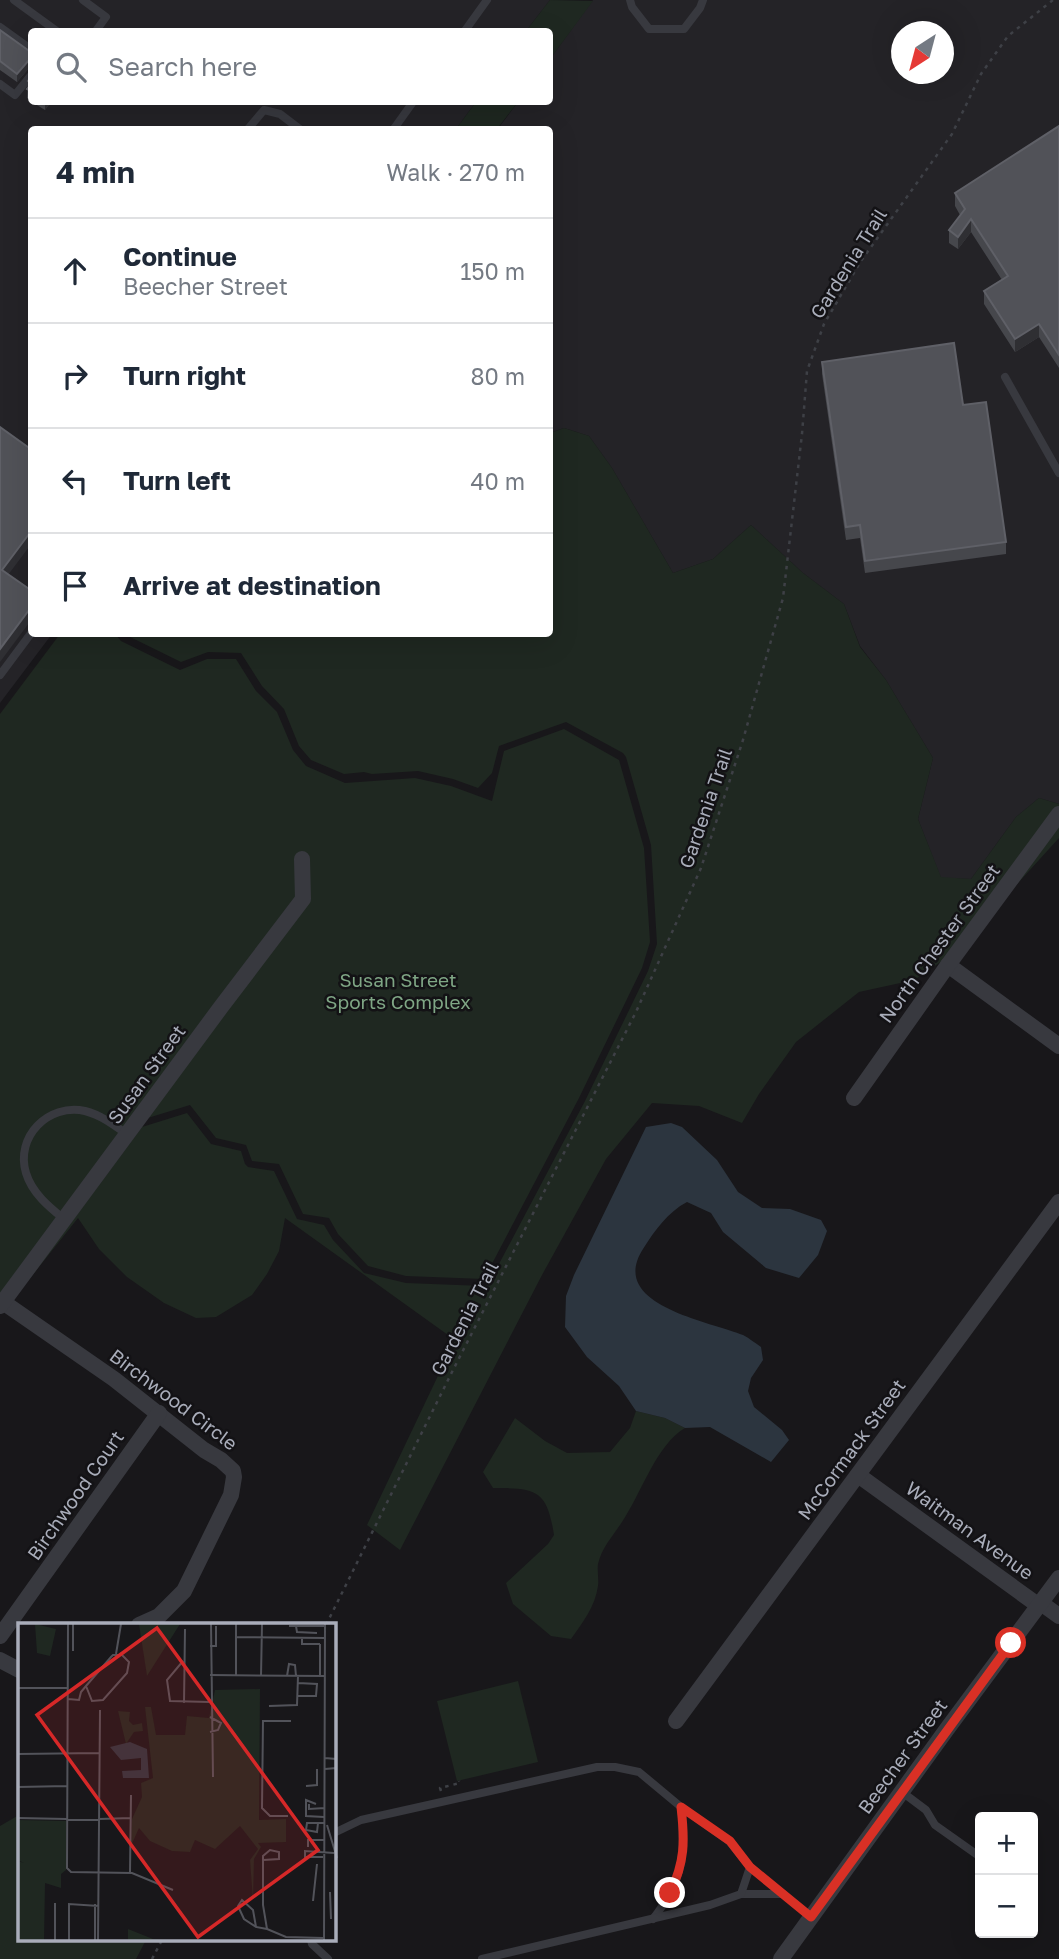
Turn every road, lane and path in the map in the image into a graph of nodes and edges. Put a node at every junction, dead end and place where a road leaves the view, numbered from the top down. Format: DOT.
graph roads {
  1 [pos="14,0"];
  2 [pos="83,0"];
  3 [pos="486,0"];
  4 [pos="630,0"];
  5 [pos="703,0"];
  6 [pos="1053,0"];
  7 [pos="0,27"];
  8 [pos="52,28"];
  9 [pos="98,28"];
  10 [pos="467,28"];
  11 [pos="28,47"];
  12 [pos="28,79"];
  13 [pos="0,84"];
  14 [pos="411,105"];
  15 [pos="250,126"];
  16 [pos="296,126"];
  17 [pos="396,126"];
  18 [pos="1005,377"];
  19 [pos="1059,473"];
  20 [pos="28,637"];
  21 [pos="0,674"];
  22 [pos="1059,814"];
  23 [pos="302,859"];
  24 [pos="948,965"];
  25 [pos="1059,1046"];
  26 [pos="854,1098"];
  27 [pos="128,1135"];
  28 [pos="1059,1202"];
  29 [pos="65,1219"];
  30 [pos="1,1304"];
  31 [pos="159,1413"];
  32 [pos="859,1475"];
  33 [pos="1059,1578"];
  34 [pos="1041,1603"];
  35 [pos="1059,1616"];
  36 [pos="143,1623"];
  37 [pos="327,1623"];
  38 [pos="0,1636"];
  39 [pos="0,1660"];
  40 [pos="18,1669"];
  41 [pos="676,1721"];
  42 [pos="902,1792"];
  43 [pos="681,1807"];
  44 [pos="336,1832"];
  45 [pos="975,1853"];
  46 [pos="750,1867"];
  47 [pos="741,1894"];
  48 [pos="783,1894"];
  49 [pos="811,1917"];
  50 [pos="653,1919"];
  51 [pos="161,1941"];
  52 [pos="311,1941"];
  53 [pos="152,1959"];
  54 [pos="328,1959"];
  55 [pos="482,1959"];
  56 [pos="781,1959"];
  1 -- 8 [label="lane"];
  2 -- 9 [label="lane"];
  3 -- 10 [label="lane"];
  4 -- 5 [label="lane"];
  6 -- 37 [label="path, Gardenia Trail"];
  7 -- 11 [label="lane"];
  12 -- 13 [label="lane"];
  14 -- 17 [label="lane"];
  15 -- 16 [label="lane"];
  18 -- 19 [label="lane"];
  20 -- 21 [label="lane"];
  22 -- 24 [label="street, North Chester Street"];
  23 -- 27 [label="street, Susan Street"];
  24 -- 25 [label="street"];
  24 -- 26 [label="street, North Chester Street"];
  27 -- 29 [label="street, Susan Street"];
  27 -- 29 [label="lane"];
  28 -- 32 [label="street, McCormack Street"];
  29 -- 30 [label="street, Susan Street"];
  30 -- 31 [label="street, Birchwood Circle"];
  31 -- 36 [label="street, Birchwood Circle"];
  31 -- 38 [label="street, Birchwood Court"];
  32 -- 34 [label="street, Waitman Avenue"];
  32 -- 41 [label="street, McCormack Street"];
  33 -- 34 [label="street, Beecher Street"];
  34 -- 35 [label="street, Waitman Avenue"];
  34 -- 42 [label="street, Beecher Street"];
  39 -- 40 [label="street"];
  42 -- 45 [label="lane"];
  42 -- 49 [label="street, Beecher Street"];
  43 -- 44 [label="lane"];
  43 -- 46 [label="lane"];
  43 -- 50 [label="lane"];
  46 -- 47 [label="lane"];
  46 -- 48 [label="lane"];
  47 -- 48 [label="lane"];
  47 -- 50 [label="lane"];
  48 -- 49 [label="lane"];
  49 -- 56 [label="street, Beecher Street"];
  50 -- 55 [label="lane"];
  51 -- 53 [label="path"];
  52 -- 54 [label="lane"];
}
